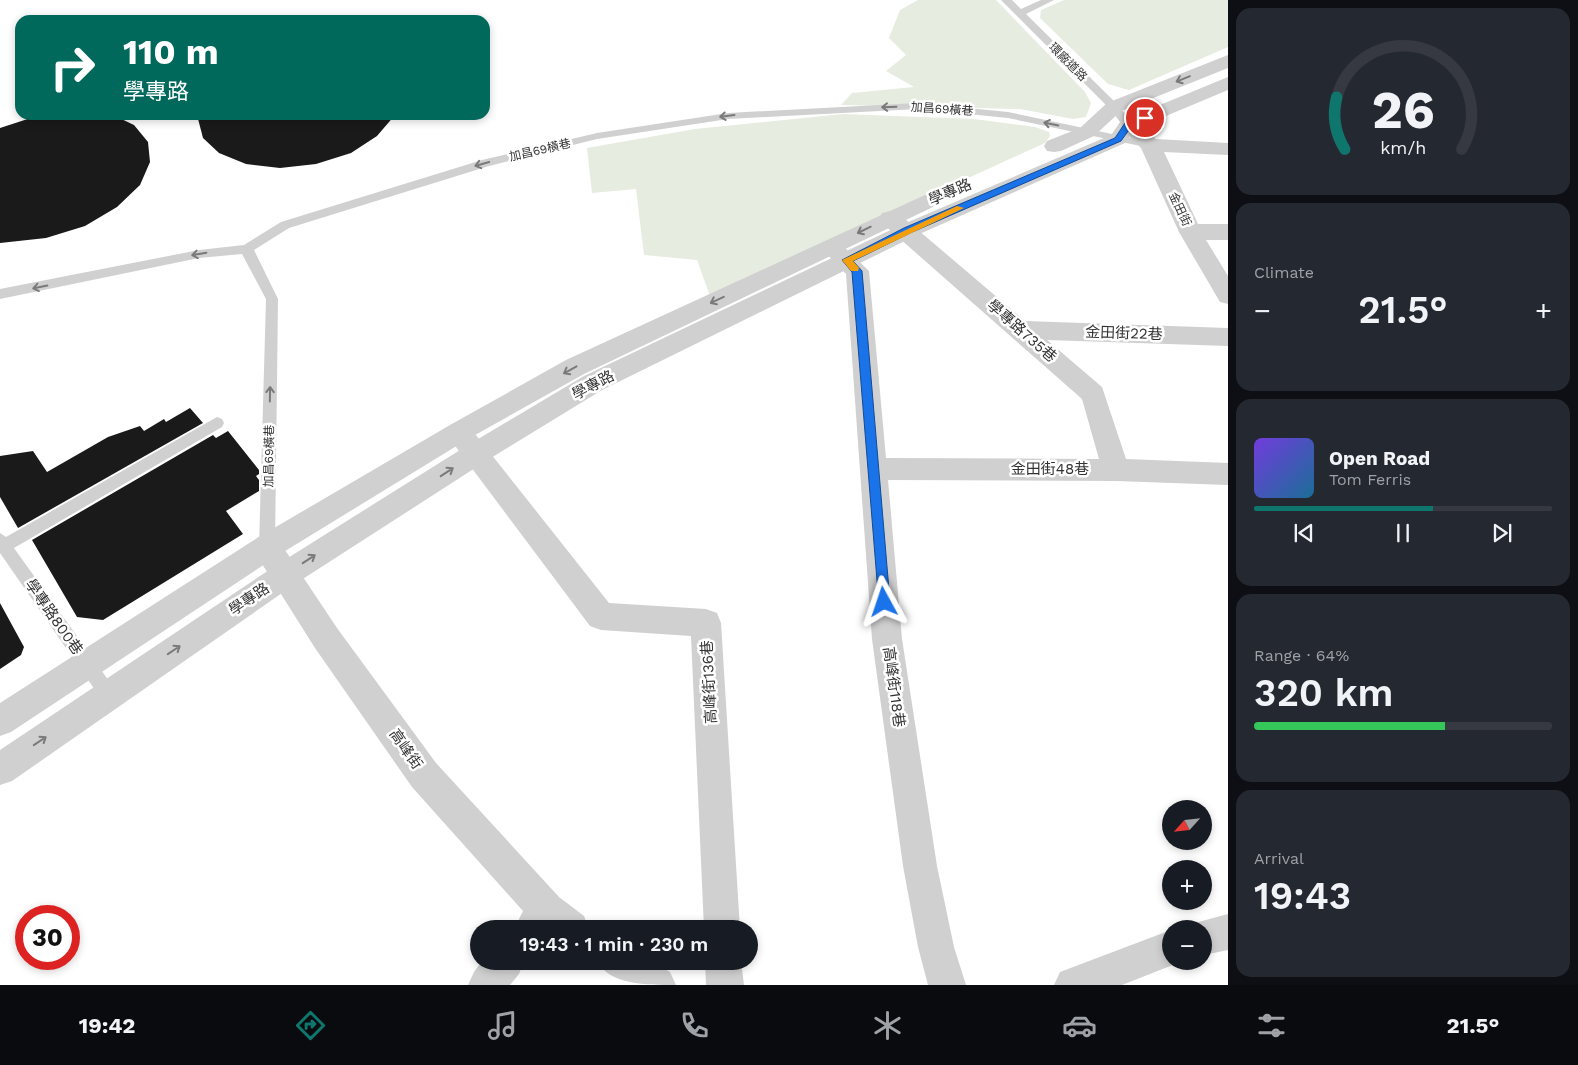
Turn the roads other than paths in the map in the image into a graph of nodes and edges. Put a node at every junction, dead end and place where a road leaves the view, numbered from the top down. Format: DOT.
graph roads {
  1 [pos="1006,0"];
  2 [pos="1049,0"];
  3 [pos="1021,13"];
  4 [pos="1228,61"];
  5 [pos="1228,82"];
  6 [pos="1120,124"];
  7 [pos="1087,132"];
  8 [pos="1150,145"];
  9 [pos="1228,148"];
  10 [pos="898,224"];
  11 [pos="1190,232"];
  12 [pos="1228,232"];
  13 [pos="247,248"];
  14 [pos="839,253"];
  15 [pos="0,294"];
  16 [pos="1228,296"];
  17 [pos="1021,330"];
  18 [pos="1228,337"];
  19 [pos="217,423"];
  20 [pos="468,442"];
  21 [pos="873,469"];
  22 [pos="1116,470"];
  23 [pos="1228,474"];
  24 [pos="2,543"];
  25 [pos="267,547"];
  26 [pos="285,575"];
  27 [pos="87,664"];
  28 [pos="108,694"];
  29 [pos="0,721"];
  30 [pos="0,769"];
  31 [pos="547,920"];
  32 [pos="722,920"];
  33 [pos="1228,932"];
  34 [pos="1212,935"];
  35 [pos="1162,951"];
  36 [pos="499,970"];
  37 [pos="631,970"];
  38 [pos="724,970"];
  39 [pos="487,985"];
  40 [pos="657,985"];
  41 [pos="725,985"];
  42 [pos="947,985"];
  43 [pos="1073,985"];
  1 -- 3 [label="lane, 環廠道路"];
  2 -- 3 [label="lane"];
  3 -- 6 [label="lane, 環廠道路"];
  4 -- 6 [label="street, 學專路, one-way"];
  5 -- 6 [label="street, 學專路"];
  6 -- 7 [label="street, 學專路"];
  6 -- 8 [label="street, 金田街"];
  6 -- 10 [label="street, 學專路"];
  7 -- 10 [label="street, 學專路"];
  7 -- 13 [label="lane, 加昌69橫巷, one-way"];
  8 -- 9 [label="street"];
  8 -- 11 [label="street, 金田街"];
  10 -- 14 [label="street, 學專路"];
  10 -- 17 [label="street, 學專路735巷"];
  11 -- 12 [label="street"];
  11 -- 16 [label="street, 金田街"];
  13 -- 15 [label="lane, one-way"];
  25 -- 13 [label="lane, 加昌69橫巷, one-way"];
  14 -- 20 [label="street, 學專路"];
  14 -- 21 [label="street, 高峰街118巷"];
  17 -- 18 [label="street, 金田街22巷"];
  17 -- 22 [label="street, 學專路735巷"];
  19 -- 24 [label="lane"];
  20 -- 25 [label="street, 學專路"];
  26 -- 20 [label="street, 學專路, one-way"];
  20 -- 32 [label="street, 高峰街136巷"];
  21 -- 22 [label="street, 金田街48巷"];
  21 -- 42 [label="street, 高峰街118巷"];
  22 -- 23 [label="street, 金田街48巷"];
  24 -- 27 [label="lane, 學專路800巷"];
  25 -- 26 [label="street, 高峰街"];
  25 -- 27 [label="street, 學專路"];
  28 -- 26 [label="street, 學專路, one-way"];
  26 -- 31 [label="street, 高峰街"];
  27 -- 28 [label="lane, 學專路800巷"];
  27 -- 29 [label="street, 學專路"];
  30 -- 28 [label="street, 學專路, one-way"];
  33 -- 34 [label="street"];
  35 -- 43 [label="street"];
  36 -- 39 [label="street"];
  37 -- 40 [label="street"];
  38 -- 41 [label="street"];
}
